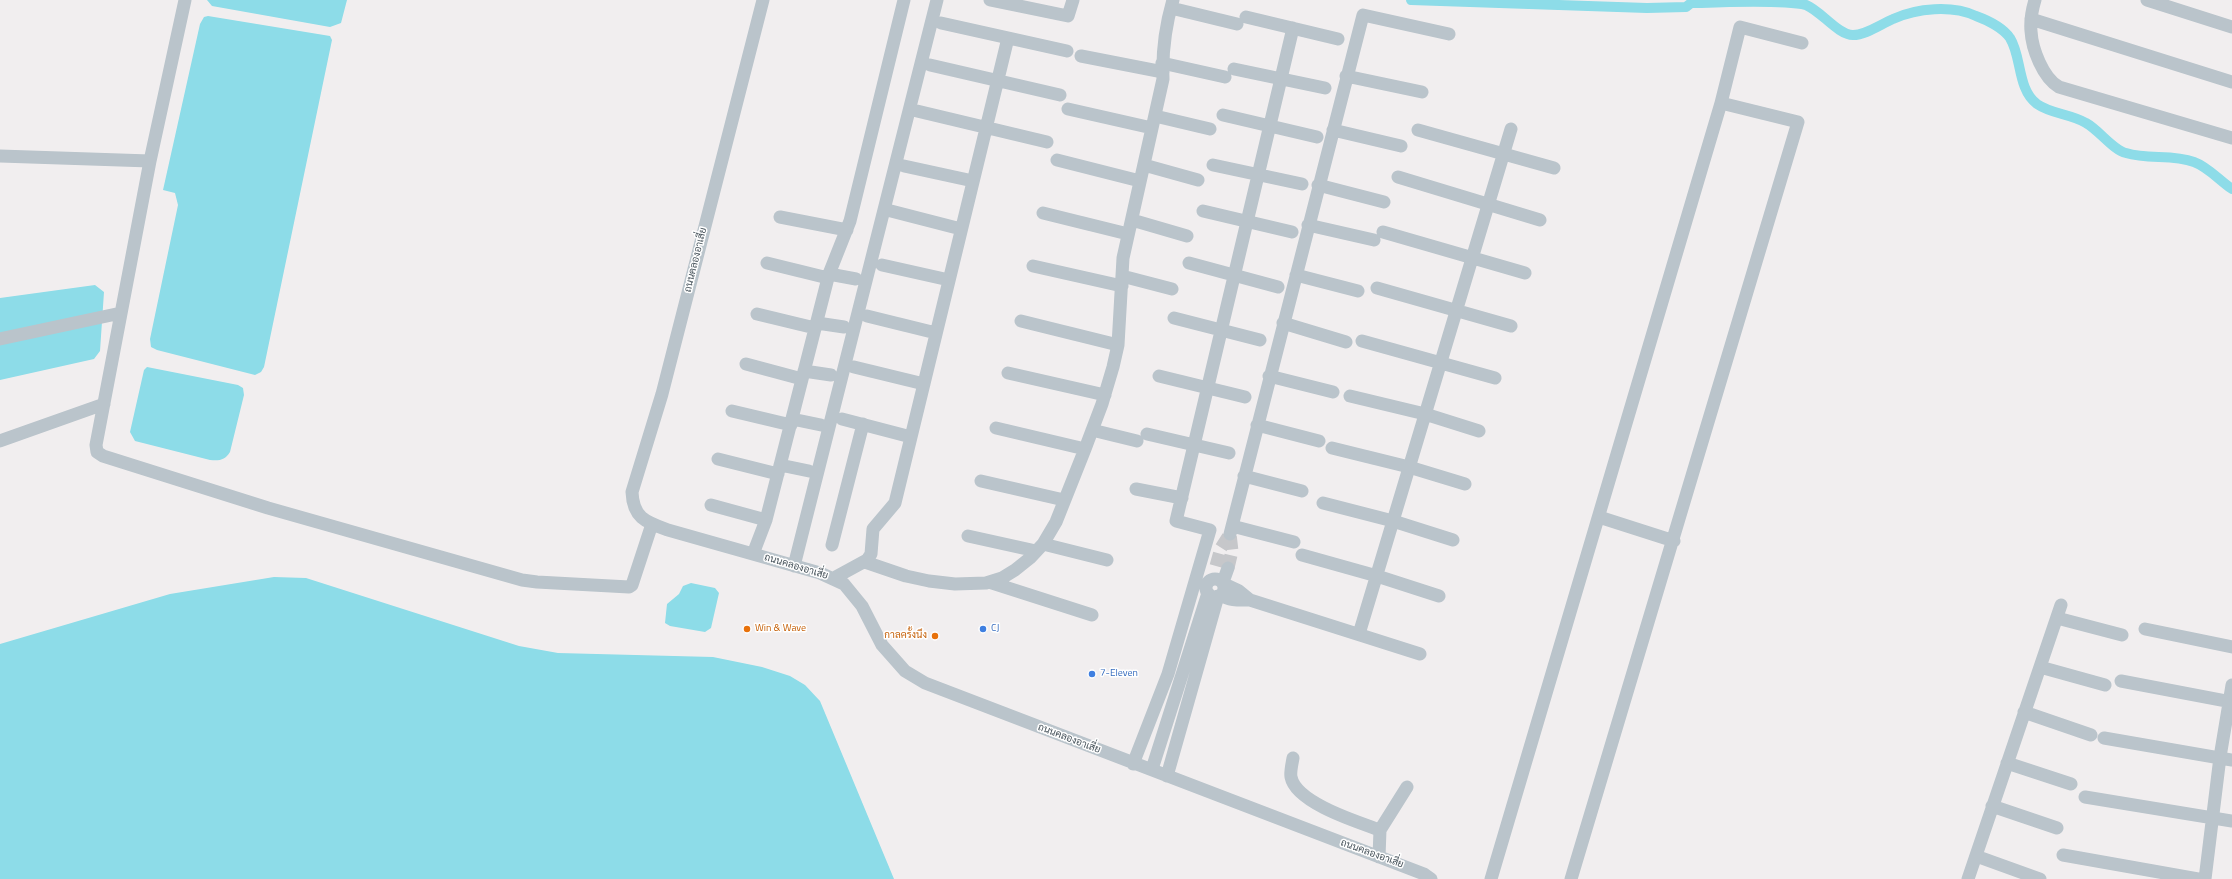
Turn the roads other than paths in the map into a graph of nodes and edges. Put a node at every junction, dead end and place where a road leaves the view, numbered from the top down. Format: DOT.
graph roads {
  1 [pos="185,0"];
  2 [pos="763,0"];
  3 [pos="904,0"];
  4 [pos="937,0"];
  5 [pos="990,0"];
  6 [pos="1073,0"];
  7 [pos="2035,0"];
  8 [pos="2147,0"];
  9 [pos="1172,4"];
  10 [pos="2031,19"];
  11 [pos="941,23"];
  12 [pos="2232,27"];
  13 [pos="1293,28"];
  14 [pos="1449,34"];
  15 [pos="1008,38"];
  16 [pos="1338,39"];
  17 [pos="1802,43"];
  18 [pos="1067,51"];
  19 [pos="1081,56"];
  20 [pos="930,65"];
  21 [pos="1163,68"];
  22 [pos="1346,76"];
  23 [pos="1282,79"];
  24 [pos="998,80"];
  25 [pos="2232,82"];
  26 [pos="1325,88"];
  27 [pos="1422,92"];
  28 [pos="1060,95"];
  29 [pos="1721,103"];
  30 [pos="1068,109"];
  31 [pos="917,111"];
  32 [pos="1223,116"];
  33 [pos="1154,122"];
  34 [pos="1271,126"];
  35 [pos="987,127"];
  36 [pos="1210,129"];
  37 [pos="1511,129"];
  38 [pos="1333,130"];
  39 [pos="1418,130"];
  40 [pos="1317,137"];
  41 [pos="2232,138"];
  42 [pos="1047,142"];
  43 [pos="1401,146"];
  44 [pos="1503,154"];
  45 [pos="0,156"];
  46 [pos="1057,160"];
  47 [pos="150,162"];
  48 [pos="1144,165"];
  49 [pos="1213,165"];
  50 [pos="904,166"];
  51 [pos="1554,168"];
  52 [pos="1259,175"];
  53 [pos="1398,177"];
  54 [pos="1198,180"];
  55 [pos="973,181"];
  56 [pos="1140,181"];
  57 [pos="1302,184"];
  58 [pos="1318,185"];
  59 [pos="1384,202"];
  60 [pos="1488,205"];
  61 [pos="891,211"];
  62 [pos="1203,211"];
  63 [pos="1044,213"];
  64 [pos="780,217"];
  65 [pos="1132,220"];
  66 [pos="1540,220"];
  67 [pos="1248,222"];
  68 [pos="1308,225"];
  69 [pos="961,229"];
  70 [pos="846,230"];
  71 [pos="1292,232"];
  72 [pos="1128,234"];
  73 [pos="1187,236"];
  74 [pos="1472,257"];
  75 [pos="767,263"];
  76 [pos="1189,263"];
  77 [pos="882,265"];
  78 [pos="1033,266"];
  79 [pos="1525,273"];
  80 [pos="1296,275"];
  81 [pos="828,276"];
  82 [pos="1235,276"];
  83 [pos="856,279"];
  84 [pos="949,280"];
  85 [pos="1122,281"];
  86 [pos="1278,287"];
  87 [pos="1377,288"];
  88 [pos="1172,289"];
  89 [pos="1358,291"];
  90 [pos="1456,310"];
  91 [pos="121,313"];
  92 [pos="757,314"];
  93 [pos="867,316"];
  94 [pos="1174,318"];
  95 [pos="1021,321"];
  96 [pos="1283,323"];
  97 [pos="816,325"];
  98 [pos="1511,326"];
  99 [pos="844,328"];
  100 [pos="1222,330"];
  101 [pos="936,333"];
  102 [pos="0,340"];
  103 [pos="1260,340"];
  104 [pos="1362,341"];
  105 [pos="1346,342"];
  106 [pos="1118,345"];
  107 [pos="1441,363"];
  108 [pos="746,364"];
  109 [pos="854,367"];
  110 [pos="1008,373"];
  111 [pos="803,375"];
  112 [pos="832,375"];
  113 [pos="1159,376"];
  114 [pos="1269,376"];
  115 [pos="1495,378"];
  116 [pos="924,384"];
  117 [pos="1208,388"];
  118 [pos="1333,392"];
  119 [pos="1105,395"];
  120 [pos="1350,396"];
  121 [pos="1245,397"];
  122 [pos="104,404"];
  123 [pos="732,411"];
  124 [pos="1425,414"];
  125 [pos="842,419"];
  126 [pos="791,422"];
  127 [pos="863,424"];
  128 [pos="821,425"];
  129 [pos="1258,425"];
  130 [pos="996,428"];
  131 [pos="1092,430"];
  132 [pos="1479,431"];
  133 [pos="911,436"];
  134 [pos="0,441"];
  135 [pos="1319,441"];
  136 [pos="1194,445"];
  137 [pos="1332,448"];
  138 [pos="1085,449"];
  139 [pos="1229,453"];
  140 [pos="718,459"];
  141 [pos="1409,467"];
  142 [pos="779,470"];
  143 [pos="809,471"];
  144 [pos="1244,476"];
  145 [pos="981,481"];
  146 [pos="1465,484"];
  147 [pos="1136,489"];
  148 [pos="1302,491"];
  149 [pos="1182,498"];
  150 [pos="1064,500"];
  151 [pos="1323,503"];
  152 [pos="710,505"];
  153 [pos="1598,517"];
  154 [pos="766,520"];
  155 [pos="1393,521"];
  156 [pos="652,524"];
  157 [pos="968,536"];
  158 [pos="1453,540"];
  159 [pos="1674,541"];
  160 [pos="1294,542"];
  161 [pos="832,544"];
  162 [pos="1039,548"];
  163 [pos="753,554"];
  164 [pos="1302,555"];
  165 [pos="1107,560"];
  166 [pos="865,562"];
  167 [pos="794,566"];
  168 [pos="1222,567"];
  169 [pos="1377,576"];
  170 [pos="834,578"];
  171 [pos="989,582"];
  172 [pos="1217,588"];
  173 [pos="1439,596"];
  174 [pos="2061,605"];
  175 [pos="1092,615"];
  176 [pos="2057,618"];
  177 [pos="2145,629"];
  178 [pos="1359,634"];
  179 [pos="2122,635"];
  180 [pos="2232,647"];
  181 [pos="1420,654"];
  182 [pos="2040,667"];
  183 [pos="2120,681"];
  184 [pos="2105,685"];
  185 [pos="2232,685"];
  186 [pos="2230,702"];
  187 [pos="2024,712"];
  188 [pos="1293,758"];
  189 [pos="2226,758"];
  190 [pos="2007,763"];
  191 [pos="1133,764"];
  192 [pos="1152,770"];
  193 [pos="1167,776"];
  194 [pos="2071,784"];
  195 [pos="1407,787"];
  196 [pos="2085,797"];
  197 [pos="1992,806"];
  198 [pos="2211,818"];
  199 [pos="2232,821"];
  200 [pos="2057,828"];
  201 [pos="1380,830"];
  202 [pos="2063,855"];
  203 [pos="1976,856"];
  204 [pos="1379,857"];
  205 [pos="1431,879"];
  206 [pos="1491,879"];
  207 [pos="1571,879"];
  208 [pos="1968,879"];
  209 [pos="2040,879"];
  210 [pos="2198,879"];
  211 [pos="2205,879"];
  1 -- 47 [label="street"];
  2 -- 156 [label="street, ถนนคลองอาเสี่ย"];
  3 -- 70 [label="street"];
  4 -- 167 [label="street"];
  5 -- 6 [label="street"];
  7 -- 10 [label="street"];
  8 -- 12 [label="street"];
  9 -- 13 [label="street"];
  9 -- 21 [label="street"];
  10 -- 25 [label="street"];
  10 -- 41 [label="street"];
  11 -- 15 [label="street"];
  13 -- 16 [label="street"];
  13 -- 23 [label="street"];
  14 -- 22 [label="street"];
  15 -- 18 [label="street"];
  15 -- 24 [label="street"];
  17 -- 29 [label="street"];
  19 -- 21 [label="street"];
  20 -- 24 [label="street"];
  21 -- 23 [label="street"];
  21 -- 33 [label="street"];
  22 -- 27 [label="street"];
  22 -- 38 [label="street"];
  23 -- 26 [label="street"];
  23 -- 34 [label="street"];
  24 -- 28 [label="street"];
  24 -- 35 [label="street"];
  29 -- 153 [label="street"];
  29 -- 159 [label="street"];
  30 -- 33 [label="street"];
  31 -- 35 [label="street"];
  32 -- 34 [label="street"];
  33 -- 36 [label="street"];
  33 -- 48 [label="street"];
  34 -- 40 [label="street"];
  34 -- 52 [label="street"];
  35 -- 42 [label="street"];
  35 -- 55 [label="street"];
  37 -- 44 [label="street"];
  38 -- 43 [label="street"];
  38 -- 58 [label="street"];
  39 -- 44 [label="street"];
  44 -- 51 [label="street"];
  44 -- 60 [label="street"];
  45 -- 47 [label="street"];
  46 -- 56 [label="street"];
  47 -- 91 [label="street"];
  48 -- 54 [label="street"];
  48 -- 56 [label="street"];
  49 -- 52 [label="street"];
  50 -- 55 [label="street"];
  52 -- 57 [label="street"];
  52 -- 67 [label="street"];
  53 -- 60 [label="street"];
  55 -- 69 [label="street"];
  56 -- 65 [label="street"];
  58 -- 59 [label="street"];
  58 -- 68 [label="street"];
  60 -- 66 [label="street"];
  60 -- 74 [label="street"];
  61 -- 69 [label="street"];
  62 -- 67 [label="street"];
  63 -- 72 [label="street"];
  64 -- 70 [label="street"];
  65 -- 72 [label="street"];
  65 -- 73 [label="street"];
  67 -- 71 [label="street"];
  67 -- 82 [label="street"];
  68 -- 74 [label="street"];
  68 -- 80 [label="street"];
  69 -- 84 [label="street"];
  70 -- 81 [label="street"];
  72 -- 85 [label="street"];
  74 -- 79 [label="street"];
  74 -- 90 [label="street"];
  75 -- 81 [label="street"];
  76 -- 82 [label="street"];
  77 -- 84 [label="street"];
  78 -- 85 [label="street"];
  80 -- 89 [label="street"];
  80 -- 96 [label="street"];
  81 -- 83 [label="street"];
  81 -- 97 [label="street"];
  82 -- 86 [label="street"];
  82 -- 100 [label="street"];
  84 -- 101 [label="street"];
  85 -- 88 [label="street"];
  85 -- 106 [label="street"];
  87 -- 90 [label="street"];
  90 -- 98 [label="street"];
  90 -- 107 [label="street"];
  91 -- 102 [label="street"];
  91 -- 122 [label="street"];
  92 -- 97 [label="street"];
  93 -- 101 [label="street"];
  94 -- 100 [label="street"];
  95 -- 106 [label="street"];
  96 -- 105 [label="street"];
  96 -- 114 [label="street"];
  97 -- 99 [label="street"];
  97 -- 111 [label="street"];
  100 -- 103 [label="street"];
  100 -- 117 [label="street"];
  101 -- 116 [label="street"];
  104 -- 107 [label="street"];
  106 -- 119 [label="street"];
  107 -- 115 [label="street"];
  107 -- 124 [label="street"];
  108 -- 111 [label="street"];
  109 -- 116 [label="street"];
  110 -- 119 [label="street"];
  111 -- 112 [label="street"];
  111 -- 126 [label="street"];
  113 -- 117 [label="street"];
  114 -- 118 [label="street"];
  114 -- 129 [label="street"];
  116 -- 133 [label="street"];
  117 -- 121 [label="street"];
  117 -- 136 [label="street"];
  119 -- 131 [label="street"];
  120 -- 124 [label="street"];
  122 -- 134 [label="street"];
  122 -- 156 [label="street"];
  123 -- 126 [label="street"];
  124 -- 132 [label="street"];
  124 -- 141 [label="street"];
  125 -- 127 [label="street"];
  126 -- 128 [label="street"];
  126 -- 142 [label="street"];
  127 -- 133 [label="street"];
  127 -- 161 [label="street"];
  129 -- 135 [label="street"];
  129 -- 144 [label="street"];
  130 -- 138 [label="street"];
  131 -- 136 [label="street"];
  131 -- 138 [label="street"];
  133 -- 166 [label="street"];
  136 -- 139 [label="street"];
  136 -- 149 [label="street"];
  137 -- 141 [label="street"];
  138 -- 150 [label="street"];
  140 -- 142 [label="street"];
  141 -- 146 [label="street"];
  141 -- 155 [label="street"];
  142 -- 143 [label="street"];
  142 -- 154 [label="street"];
  144 -- 148 [label="street"];
  144 -- 160 [label="street"];
  145 -- 150 [label="street"];
  147 -- 149 [label="street"];
  149 -- 191 [label="street"];
  150 -- 162 [label="street"];
  151 -- 155 [label="street"];
  152 -- 154 [label="street"];
  153 -- 159 [label="street"];
  153 -- 206 [label="street"];
  154 -- 163 [label="street"];
  155 -- 158 [label="street"];
  155 -- 169 [label="street"];
  156 -- 163 [label="street, ถนนคลองอาเสี่ย"];
  157 -- 162 [label="street"];
  159 -- 207 [label="street"];
  162 -- 165 [label="street"];
  162 -- 171 [label="street"];
  163 -- 167 [label="street, ถนนคลองอาเสี่ย"];
  164 -- 169 [label="street"];
  166 -- 170 [label="street"];
  166 -- 171 [label="street"];
  167 -- 170 [label="street, ถนนคลองอาเสี่ย"];
  168 -- 172 [label="street"];
  169 -- 173 [label="street"];
  169 -- 178 [label="street"];
  170 -- 191 [label="street, ถนนคลองอาเสี่ย"];
  171 -- 175 [label="street"];
  172 -- 178 [label="street"];
  172 -- 192 [label="street"];
  172 -- 193 [label="street"];
  174 -- 176 [label="street"];
  176 -- 179 [label="street"];
  176 -- 182 [label="street"];
  177 -- 180 [label="street"];
  178 -- 181 [label="street"];
  182 -- 184 [label="street"];
  182 -- 187 [label="street"];
  183 -- 186 [label="street"];
  185 -- 186 [label="street"];
  186 -- 189 [label="street"];
  187 -- 189 [label="street"];
  187 -- 190 [label="street"];
  188 -- 201 [label="street"];
  189 -- 198 [label="street"];
  190 -- 194 [label="street"];
  190 -- 197 [label="street"];
  191 -- 192 [label="street, ถนนคลองอาเสี่ย"];
  192 -- 193 [label="street, ถนนคลองอาเสี่ย"];
  193 -- 204 [label="street, ถนนคลองอาเสี่ย"];
  195 -- 201 [label="street"];
  196 -- 198 [label="street"];
  197 -- 200 [label="street"];
  197 -- 203 [label="street"];
  198 -- 199 [label="street"];
  198 -- 211 [label="street"];
  201 -- 204 [label="street"];
  202 -- 210 [label="street"];
  203 -- 208 [label="street"];
  203 -- 209 [label="street"];
  204 -- 205 [label="street, ถนนคลองอาเสี่ย"];
}
